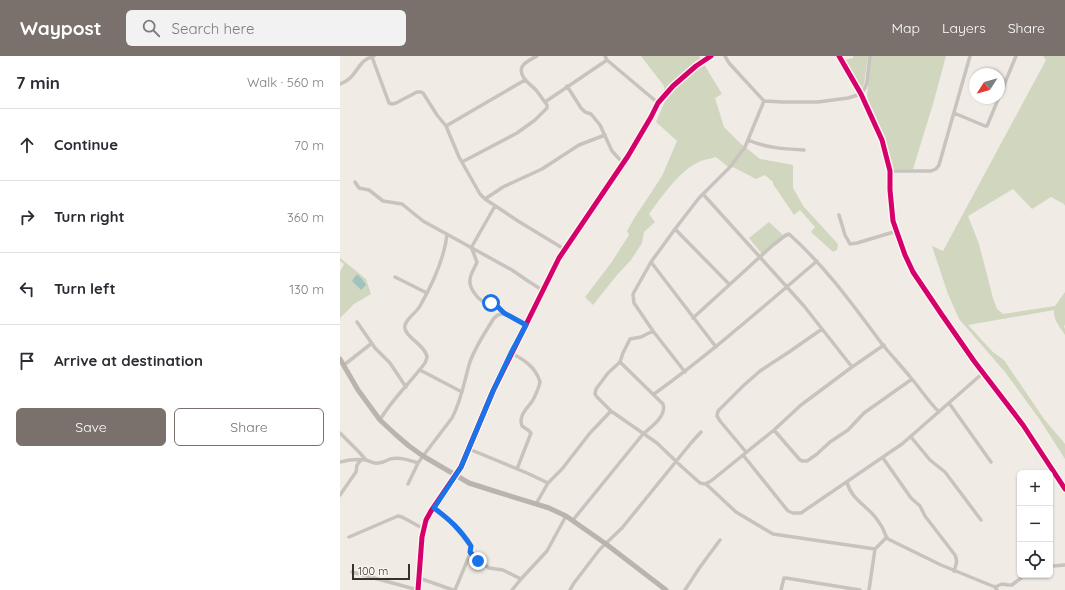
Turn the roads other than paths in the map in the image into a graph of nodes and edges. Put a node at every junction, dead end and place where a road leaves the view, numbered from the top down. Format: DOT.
graph roads {
  1 [pos="373,56"];
  2 [pos="537,56"];
  3 [pos="606,56"];
  4 [pos="711,56"];
  5 [pos="725,56"];
  6 [pos="839,56"];
  7 [pos="870,56"];
  8 [pos="970,56"];
  9 [pos="1016,56"];
  10 [pos="607,60"];
  11 [pos="525,80"];
  12 [pos="340,84"];
  13 [pos="567,86"];
  14 [pos="861,94"];
  15 [pos="764,101"];
  16 [pos="545,102"];
  17 [pos="658,103"];
  18 [pos="954,113"];
  19 [pos="446,126"];
  20 [pos="605,135"];
  21 [pos="748,140"];
  22 [pos="804,150"];
  23 [pos="462,162"];
  24 [pos="623,163"];
  25 [pos="890,171"];
  26 [pos="354,182"];
  27 [pos="703,194"];
  28 [pos="485,199"];
  29 [pos="495,206"];
  30 [pos="839,215"];
  31 [pos="675,229"];
  32 [pos="897,232"];
  33 [pos="447,235"];
  34 [pos="472,248"];
  35 [pos="564,250"];
  36 [pos="760,257"];
  37 [pos="817,261"];
  38 [pos="651,262"];
  39 [pos="395,277"];
  40 [pos="729,284"];
  41 [pos="787,287"];
  42 [pos="542,290"];
  43 [pos="427,293"];
  44 [pos="504,313"];
  45 [pos="693,318"];
  46 [pos="357,322"];
  47 [pos="526,325"];
  48 [pos="822,329"];
  49 [pos="653,331"];
  50 [pos="372,343"];
  51 [pos="884,345"];
  52 [pos="716,347"];
  53 [pos="511,353"];
  54 [pos="340,359"];
  55 [pos="620,362"];
  56 [pos="344,365"];
  57 [pos="852,367"];
  58 [pos="420,370"];
  59 [pos="685,372"];
  60 [pos="983,373"];
  61 [pos="912,379"];
  62 [pos="406,387"];
  63 [pos="462,392"];
  64 [pos="654,394"];
  65 [pos="949,403"];
  66 [pos="611,412"];
  67 [pos="939,412"];
  68 [pos="380,420"];
  69 [pos="774,430"];
  70 [pos="701,432"];
  71 [pos="340,434"];
  72 [pos="643,434"];
  73 [pos="911,437"];
  74 [pos="469,449"];
  75 [pos="745,453"];
  76 [pos="423,456"];
  77 [pos="883,458"];
  78 [pos="361,460"];
  79 [pos="366,460"];
  80 [pos="340,462"];
  81 [pos="676,462"];
  82 [pos="991,462"];
  83 [pos="418,463"];
  84 [pos="517,469"];
  85 [pos="456,476"];
  86 [pos="847,482"];
  87 [pos="548,483"];
  88 [pos="408,484"];
  89 [pos="706,484"];
  90 [pos="1065,489"];
  91 [pos="340,495"];
  92 [pos="536,504"];
  93 [pos="434,508"];
  94 [pos="566,516"];
  95 [pos="573,520"];
  96 [pos="981,520"];
  97 [pos="424,529"];
  98 [pos="349,537"];
  99 [pos="886,538"];
  100 [pos="720,540"];
  101 [pos="606,544"];
  102 [pos="875,550"];
  103 [pos="470,552"];
  104 [pos="1065,565"];
  105 [pos="1053,566"];
  106 [pos="954,571"];
  107 [pos="352,572"];
  108 [pos="419,578"];
  109 [pos="1021,578"];
  110 [pos="521,579"];
  111 [pos="996,589"];
  112 [pos="418,590"];
  113 [pos="454,590"];
  114 [pos="512,590"];
  115 [pos="570,590"];
  116 [pos="666,590"];
  117 [pos="685,590"];
  118 [pos="781,590"];
  119 [pos="860,590"];
  120 [pos="869,590"];
  1 -- 12 [label="street"];
  1 -- 19 [label="street"];
  2 -- 11 [label="street"];
  3 -- 10 [label="street"];
  4 -- 17 [label="street"];
  5 -- 15 [label="street"];
  6 -- 14 [label="street"];
  7 -- 14 [label="street"];
  8 -- 18 [label="street"];
  9 -- 18 [label="street"];
  10 -- 13 [label="street"];
  10 -- 17 [label="street"];
  11 -- 16 [label="street"];
  11 -- 19 [label="street"];
  13 -- 16 [label="street"];
  13 -- 20 [label="street"];
  14 -- 15 [label="street"];
  14 -- 25 [label="street"];
  15 -- 21 [label="street"];
  16 -- 23 [label="street"];
  17 -- 24 [label="street"];
  18 -- 25 [label="street"];
  19 -- 23 [label="street"];
  20 -- 24 [label="street"];
  20 -- 28 [label="street"];
  21 -- 22 [label="street"];
  21 -- 27 [label="street"];
  23 -- 28 [label="street"];
  24 -- 35 [label="street"];
  25 -- 32 [label="street"];
  26 -- 33 [label="street"];
  27 -- 31 [label="street"];
  27 -- 36 [label="street"];
  28 -- 29 [label="street"];
  29 -- 34 [label="street"];
  29 -- 35 [label="street"];
  30 -- 32 [label="street"];
  31 -- 38 [label="street"];
  31 -- 40 [label="street"];
  32 -- 60 [label="street"];
  33 -- 34 [label="street"];
  33 -- 43 [label="street"];
  34 -- 42 [label="street"];
  34 -- 44 [label="street"];
  35 -- 42 [label="street"];
  36 -- 37 [label="street"];
  36 -- 40 [label="street"];
  36 -- 41 [label="street"];
  37 -- 41 [label="street"];
  37 -- 51 [label="street"];
  38 -- 45 [label="street"];
  38 -- 49 [label="street"];
  39 -- 43 [label="street"];
  40 -- 45 [label="street"];
  41 -- 48 [label="street"];
  41 -- 52 [label="street"];
  42 -- 47 [label="street"];
  43 -- 58 [label="street"];
  44 -- 47 [label="street"];
  44 -- 63 [label="street"];
  45 -- 52 [label="street"];
  46 -- 50 [label="street"];
  47 -- 53 [label="street"];
  48 -- 57 [label="street"];
  48 -- 75 [label="street"];
  49 -- 55 [label="street"];
  49 -- 59 [label="street"];
  50 -- 56 [label="street"];
  50 -- 62 [label="street"];
  51 -- 57 [label="street"];
  51 -- 61 [label="street"];
  52 -- 59 [label="street"];
  53 -- 74 [label="street"];
  53 -- 84 [label="street"];
  54 -- 56 [label="street"];
  55 -- 64 [label="street"];
  55 -- 66 [label="street"];
  56 -- 68 [label="street"];
  57 -- 69 [label="street"];
  58 -- 62 [label="street"];
  58 -- 63 [label="street"];
  59 -- 64 [label="street"];
  60 -- 65 [label="street"];
  60 -- 90 [label="street"];
  61 -- 67 [label="street"];
  61 -- 69 [label="street"];
  62 -- 68 [label="street"];
  63 -- 76 [label="street"];
  64 -- 72 [label="street"];
  65 -- 67 [label="street"];
  65 -- 82 [label="street"];
  66 -- 72 [label="street"];
  66 -- 87 [label="street"];
  67 -- 73 [label="street"];
  68 -- 76 [label="street"];
  69 -- 75 [label="street"];
  70 -- 81 [label="street"];
  71 -- 79 [label="street"];
  72 -- 81 [label="street"];
  72 -- 95 [label="street"];
  73 -- 77 [label="street"];
  73 -- 96 [label="street"];
  74 -- 84 [label="street"];
  74 -- 85 [label="street"];
  75 -- 86 [label="street"];
  75 -- 89 [label="street"];
  76 -- 83 [label="street"];
  76 -- 85 [label="street"];
  77 -- 86 [label="street"];
  77 -- 106 [label="street"];
  78 -- 79 [label="street"];
  78 -- 80 [label="street"];
  78 -- 91 [label="street"];
  79 -- 83 [label="street"];
  81 -- 89 [label="street"];
  81 -- 101 [label="street"];
  83 -- 88 [label="street"];
  84 -- 87 [label="street"];
  85 -- 92 [label="street"];
  85 -- 93 [label="street"];
  86 -- 99 [label="street"];
  87 -- 92 [label="street"];
  89 -- 102 [label="street"];
  92 -- 94 [label="street"];
  93 -- 97 [label="street"];
  93 -- 103 [label="street"];
  94 -- 95 [label="street"];
  94 -- 110 [label="street"];
  95 -- 101 [label="street"];
  97 -- 98 [label="street"];
  97 -- 108 [label="street"];
  99 -- 102 [label="street"];
  99 -- 106 [label="street"];
  100 -- 117 [label="street"];
  101 -- 115 [label="street"];
  101 -- 116 [label="street"];
  102 -- 120 [label="street"];
  103 -- 110 [label="street"];
  103 -- 113 [label="street"];
  104 -- 105 [label="street"];
  106 -- 111 [label="street"];
  107 -- 112 [label="street"];
  108 -- 112 [label="street"];
  108 -- 113 [label="street"];
  109 -- 111 [label="street"];
  110 -- 114 [label="street"];
  118 -- 119 [label="street"];
}
